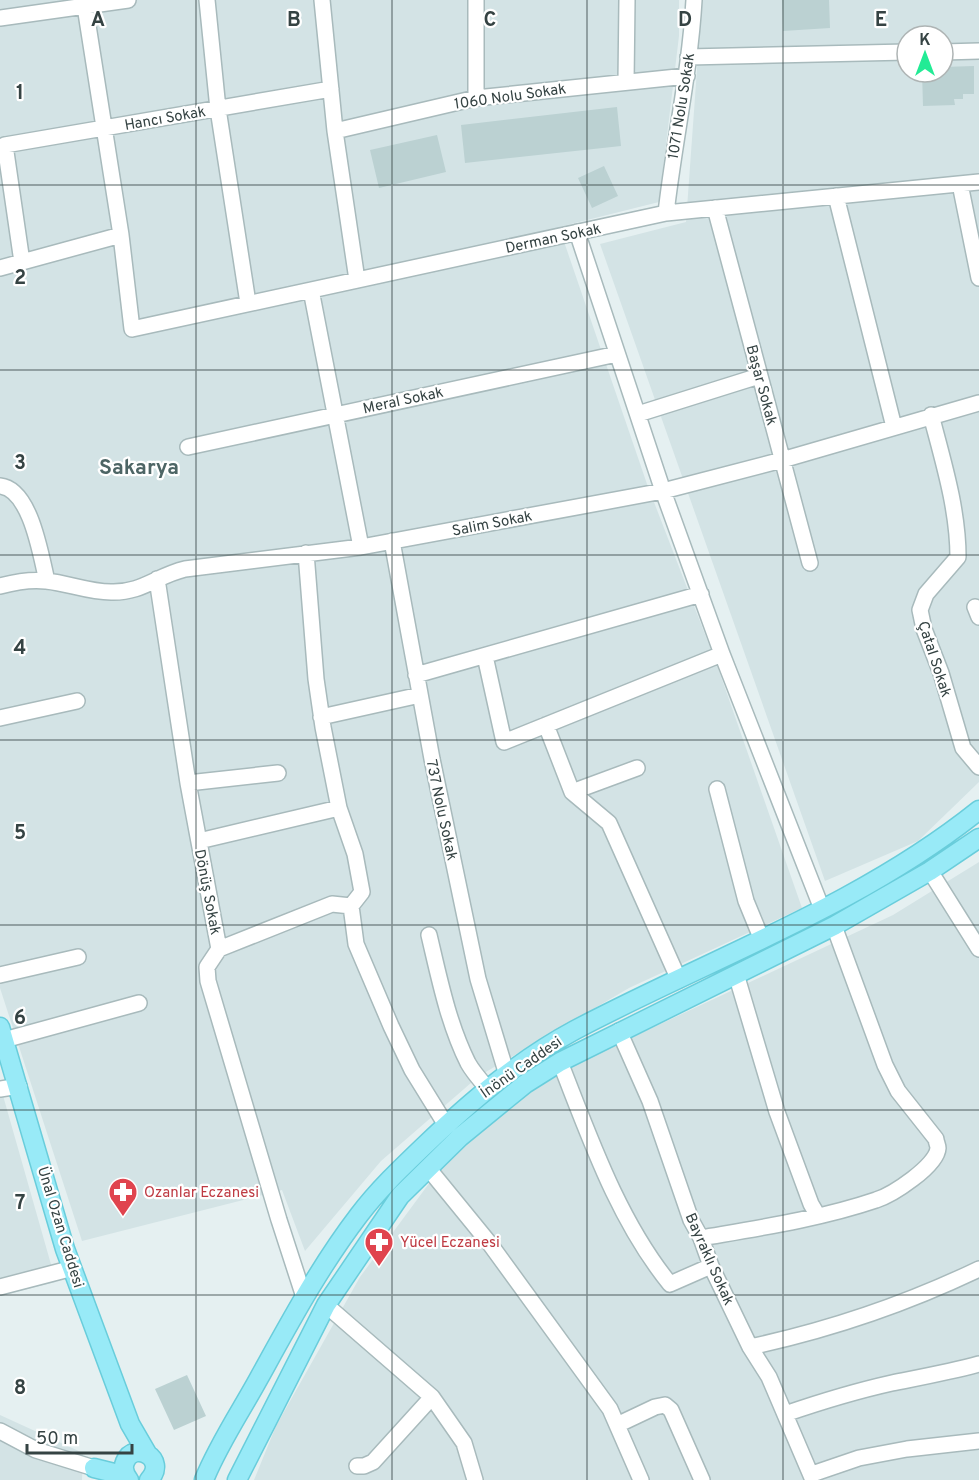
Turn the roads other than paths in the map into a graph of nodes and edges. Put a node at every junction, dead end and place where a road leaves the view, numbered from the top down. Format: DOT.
graph roads {
  1 [pos="128,0"];
  2 [pos="207,0"];
  3 [pos="322,0"];
  4 [pos="476,0"];
  5 [pos="627,0"];
  6 [pos="694,0"];
  7 [pos="84,3"];
  8 [pos="0,18"];
  9 [pos="979,51"];
  10 [pos="895,52"];
  11 [pos="955,52"];
  12 [pos="688,57"];
  13 [pos="687,76"];
  14 [pos="626,82"];
  15 [pos="331,89"];
  16 [pos="476,98"];
  17 [pos="218,109"];
  18 [pos="104,128"];
  19 [pos="335,130"];
  20 [pos="2,146"];
  21 [pos="979,182"];
  22 [pos="960,184"];
  23 [pos="836,196"];
  24 [pos="714,208"];
  25 [pos="666,213"];
  26 [pos="577,232"];
  27 [pos="121,235"];
  28 [pos="22,262"];
  29 [pos="0,268"];
  30 [pos="979,278"];
  31 [pos="357,280"];
  32 [pos="311,290"];
  33 [pos="248,303"];
  34 [pos="618,354"];
  35 [pos="759,376"];
  36 [pos="979,403"];
  37 [pos="638,414"];
  38 [pos="335,415"];
  39 [pos="931,415"];
  40 [pos="894,427"];
  41 [pos="188,447"];
  42 [pos="782,460"];
  43 [pos="0,486"];
  44 [pos="663,491"];
  45 [pos="392,542"];
  46 [pos="361,547"];
  47 [pos="306,553"];
  48 [pos="810,563"];
  49 [pos="157,579"];
  50 [pos="47,581"];
  51 [pos="0,586"];
  52 [pos="700,594"];
  53 [pos="722,654"];
  54 [pos="484,656"];
  55 [pos="416,675"];
  56 [pos="420,695"];
  57 [pos="77,701"];
  58 [pos="321,717"];
  59 [pos="0,718"];
  60 [pos="546,725"];
  61 [pos="979,767"];
  62 [pos="637,768"];
  63 [pos="278,773"];
  64 [pos="188,783"];
  65 [pos="717,789"];
  66 [pos="572,792"];
  67 [pos="339,808"];
  68 [pos="979,810"];
  69 [pos="979,838"];
  70 [pos="199,841"];
  71 [pos="930,871"];
  72 [pos="351,906"];
  73 [pos="822,909"];
  74 [pos="834,926"];
  75 [pos="429,935"];
  76 [pos="762,940"];
  77 [pos="219,949"];
  78 [pos="979,949"];
  79 [pos="78,957"];
  80 [pos="736,974"];
  81 [pos="0,975"];
  82 [pos="680,980"];
  83 [pos="140,1003"];
  84 [pos="619,1031"];
  85 [pos="2,1033"];
  86 [pos="560,1062"];
  87 [pos="507,1075"];
  88 [pos="19,1086"];
  89 [pos="0,1089"];
  90 [pos="488,1089"];
  91 [pos="446,1125"];
  92 [pos="428,1168"];
  93 [pos="818,1216"];
  94 [pos="701,1238"];
  95 [pos="711,1266"];
  96 [pos="73,1268"];
  97 [pos="979,1269"];
  98 [pos="0,1287"];
  99 [pos="304,1297"];
  100 [pos="326,1305"];
  101 [pos="750,1347"];
  102 [pos="979,1364"];
  103 [pos="432,1397"];
  104 [pos="785,1414"];
  105 [pos="130,1424"];
  106 [pos="617,1425"];
  107 [pos="0,1431"];
  108 [pos="979,1441"];
  109 [pos="357,1466"];
  110 [pos="94,1468"];
  111 [pos="127,1468"];
  112 [pos="151,1468"];
  113 [pos="813,1477"];
  114 [pos="171,1480"];
  115 [pos="204,1480"];
  116 [pos="237,1480"];
  117 [pos="475,1480"];
  118 [pos="641,1480"];
  119 [pos="702,1480"];
  1 -- 7 [label="street"];
  2 -- 17 [label="street"];
  3 -- 15 [label="street"];
  4 -- 16 [label="street"];
  5 -- 14 [label="street"];
  6 -- 12 [label="street, 1071 Nolu Sokak"];
  7 -- 8 [label="street"];
  7 -- 18 [label="street"];
  9 -- 11 [label="street"];
  10 -- 12 [label="street"];
  12 -- 13 [label="street, 1071 Nolu Sokak"];
  13 -- 14 [label="street, 1060 Nolu Sokak"];
  13 -- 25 [label="street, 1071 Nolu Sokak"];
  14 -- 16 [label="street, 1060 Nolu Sokak"];
  15 -- 17 [label="street, Hancı Sokak"];
  15 -- 19 [label="street"];
  16 -- 19 [label="street, 1060 Nolu Sokak"];
  17 -- 18 [label="street, Hancı Sokak"];
  17 -- 33 [label="street"];
  18 -- 20 [label="street, Hancı Sokak"];
  18 -- 27 [label="street"];
  19 -- 31 [label="street"];
  20 -- 28 [label="street"];
  21 -- 22 [label="street, Derman Sokak"];
  22 -- 23 [label="street, Derman Sokak"];
  22 -- 30 [label="street"];
  23 -- 24 [label="street, Derman Sokak"];
  23 -- 40 [label="street"];
  24 -- 25 [label="street, Derman Sokak"];
  24 -- 35 [label="street, Başar Sokak"];
  25 -- 26 [label="street, Derman Sokak"];
  26 -- 31 [label="street, Derman Sokak"];
  26 -- 34 [label="street"];
  27 -- 28 [label="street"];
  27 -- 33 [label="street, Derman Sokak"];
  28 -- 29 [label="street"];
  31 -- 32 [label="street, Derman Sokak"];
  32 -- 33 [label="street, Derman Sokak"];
  32 -- 38 [label="street"];
  34 -- 37 [label="street"];
  34 -- 38 [label="street, Meral Sokak"];
  35 -- 37 [label="street"];
  35 -- 42 [label="street, Başar Sokak"];
  36 -- 39 [label="street, Salim Sokak"];
  37 -- 44 [label="street"];
  38 -- 41 [label="street, Meral Sokak"];
  38 -- 46 [label="street"];
  39 -- 40 [label="street, Salim Sokak"];
  39 -- 61 [label="street, Çatal Sokak"];
  40 -- 42 [label="street, Salim Sokak"];
  42 -- 44 [label="street, Salim Sokak"];
  42 -- 48 [label="street, Başar Sokak"];
  43 -- 50 [label="street"];
  44 -- 45 [label="street, Salim Sokak"];
  44 -- 52 [label="street"];
  45 -- 46 [label="street, Salim Sokak"];
  45 -- 55 [label="street, 737 Nolu Sokak"];
  46 -- 47 [label="street, Salim Sokak"];
  47 -- 49 [label="street, Salim Sokak"];
  47 -- 58 [label="street"];
  49 -- 50 [label="street, Salim Sokak"];
  49 -- 64 [label="street, Dönüş Sokak"];
  50 -- 51 [label="street, Salim Sokak"];
  52 -- 53 [label="street"];
  52 -- 54 [label="street"];
  53 -- 60 [label="street"];
  53 -- 73 [label="street"];
  54 -- 55 [label="street"];
  54 -- 60 [label="street"];
  55 -- 56 [label="street, 737 Nolu Sokak"];
  56 -- 58 [label="street"];
  56 -- 87 [label="street, 737 Nolu Sokak"];
  57 -- 59 [label="street"];
  58 -- 67 [label="street"];
  60 -- 66 [label="street"];
  62 -- 66 [label="street"];
  63 -- 64 [label="street"];
  64 -- 70 [label="street, Dönüş Sokak"];
  65 -- 76 [label="street"];
  66 -- 82 [label="street"];
  67 -- 70 [label="street"];
  67 -- 72 [label="street"];
  68 -- 73 [label="main road, İnönü Caddesi"];
  69 -- 71 [label="main road, İnönü Caddesi"];
  70 -- 77 [label="street, Dönüş Sokak"];
  71 -- 74 [label="main road, İnönü Caddesi"];
  71 -- 78 [label="street"];
  72 -- 77 [label="street"];
  72 -- 91 [label="street"];
  73 -- 76 [label="main road, İnönü Caddesi"];
  74 -- 80 [label="main road, İnönü Caddesi"];
  74 -- 93 [label="street"];
  75 -- 90 [label="street"];
  76 -- 82 [label="main road, İnönü Caddesi"];
  77 -- 99 [label="street, Dönüş Sokak"];
  79 -- 81 [label="street"];
  80 -- 84 [label="main road, İnönü Caddesi"];
  80 -- 93 [label="street"];
  82 -- 87 [label="main road, İnönü Caddesi"];
  83 -- 85 [label="street"];
  84 -- 86 [label="main road, İnönü Caddesi"];
  84 -- 94 [label="street, Bayraklı Sokak"];
  85 -- 88 [label="main road, Ünal Ozan Caddesi"];
  86 -- 92 [label="main road, İnönü Caddesi"];
  86 -- 95 [label="street"];
  87 -- 90 [label="main road, İnönü Caddesi"];
  88 -- 89 [label="street"];
  88 -- 96 [label="main road, Ünal Ozan Caddesi"];
  90 -- 91 [label="main road, İnönü Caddesi"];
  91 -- 99 [label="main road, İnönü Caddesi"];
  92 -- 100 [label="main road, İnönü Caddesi"];
  92 -- 106 [label="street"];
  93 -- 94 [label="street"];
  94 -- 95 [label="street, Bayraklı Sokak"];
  95 -- 101 [label="street, Bayraklı Sokak"];
  96 -- 98 [label="street"];
  96 -- 105 [label="main road, Ünal Ozan Caddesi"];
  97 -- 101 [label="street"];
  99 -- 115 [label="main road, İnönü Caddesi"];
  100 -- 103 [label="street"];
  100 -- 116 [label="main road, İnönü Caddesi"];
  101 -- 104 [label="street, Bayraklı Sokak"];
  102 -- 104 [label="street"];
  103 -- 109 [label="street"];
  103 -- 117 [label="street"];
  104 -- 113 [label="street, Bayraklı Sokak"];
  105 -- 111 [label="main road"];
  105 -- 112 [label="main road"];
  106 -- 118 [label="street"];
  106 -- 119 [label="street"];
  107 -- 110 [label="street"];
  108 -- 113 [label="street"];
  110 -- 111 [label="main road"];
  111 -- 112 [label="main road"];
  112 -- 114 [label="main road"];
}
